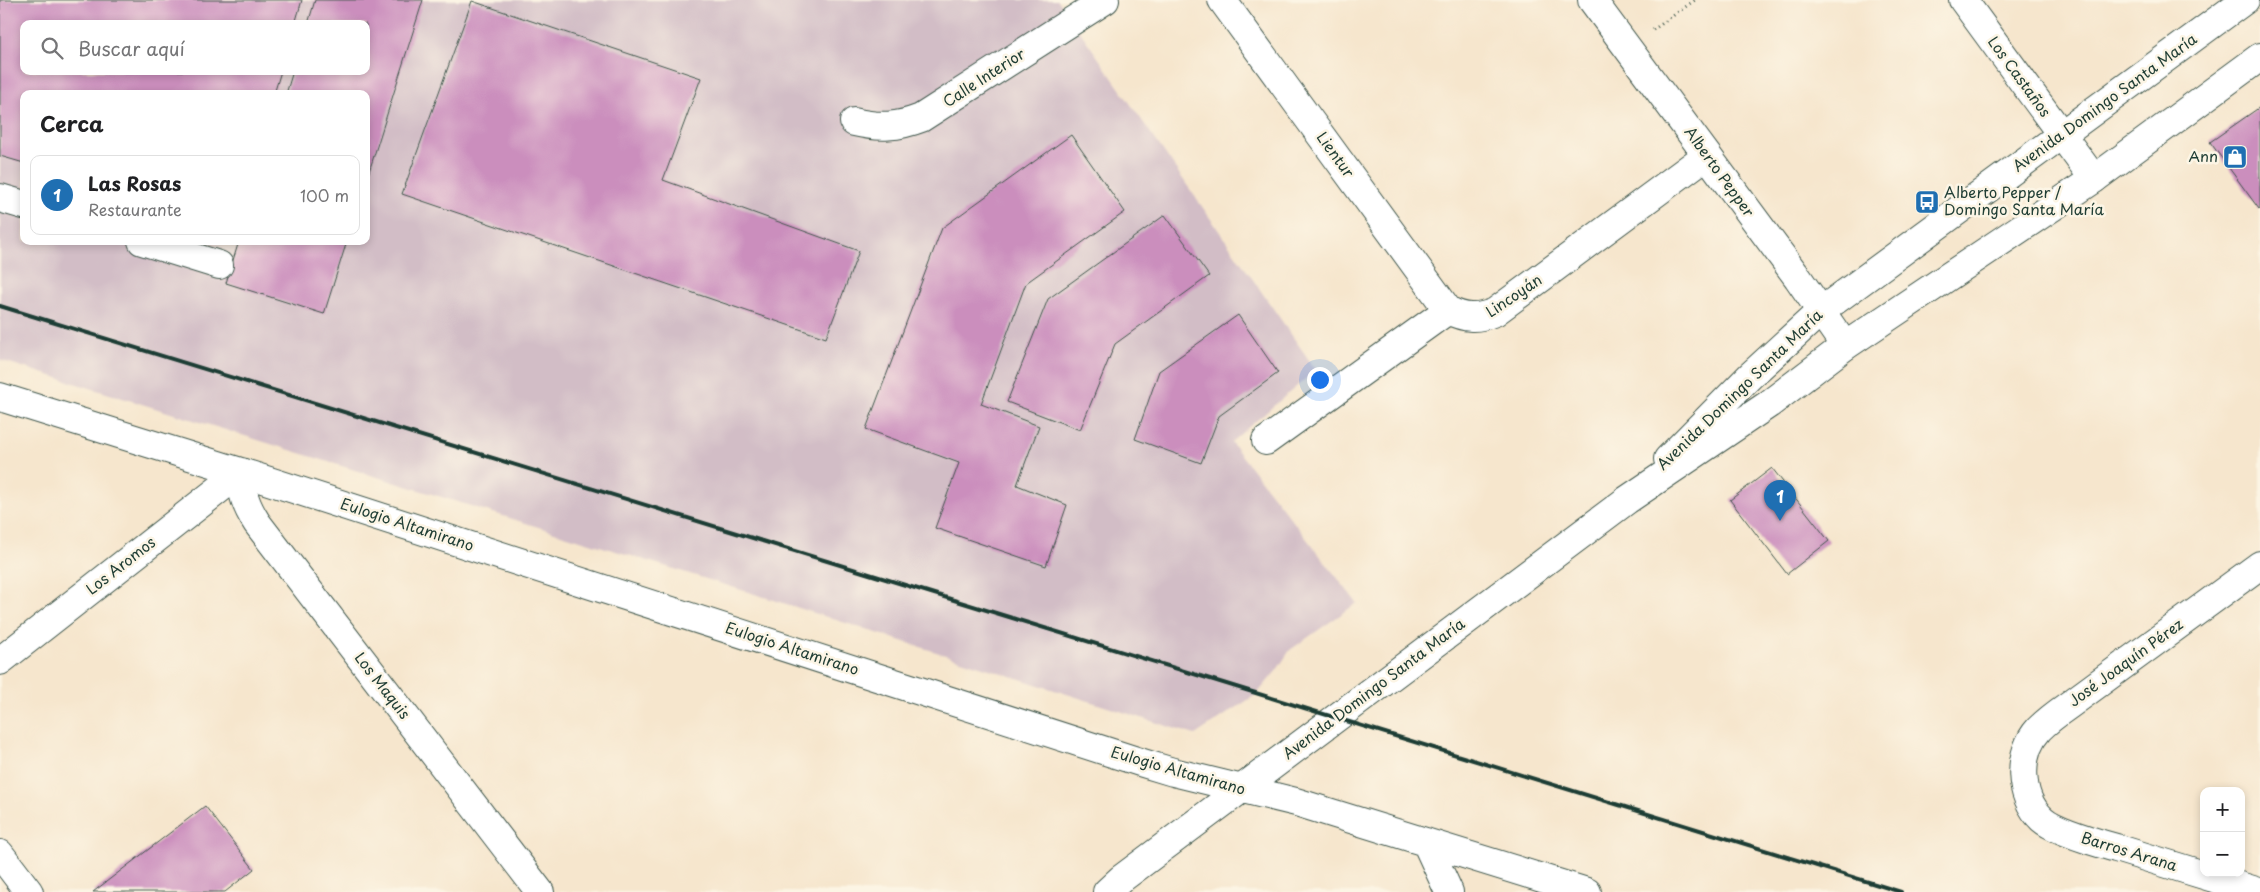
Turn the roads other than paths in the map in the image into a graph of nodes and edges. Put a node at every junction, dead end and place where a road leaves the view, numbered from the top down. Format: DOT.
graph roads {
  1 [pos="1105,0"];
  2 [pos="1222,0"];
  3 [pos="1592,0"];
  4 [pos="1963,0"];
  5 [pos="2245,0"];
  6 [pos="2260,57"];
  7 [pos="854,122"];
  8 [pos="2062,135"];
  9 [pos="1707,155"];
  10 [pos="2094,179"];
  11 [pos="0,198"];
  12 [pos="20,204"];
  13 [pos="155,245"];
  14 [pos="218,265"];
  15 [pos="1448,310"];
  16 [pos="1821,311"];
  17 [pos="1845,346"];
  18 [pos="0,397"];
  19 [pos="1266,441"];
  20 [pos="241,472"];
  21 [pos="1627,500"];
  22 [pos="2260,565"];
  23 [pos="0,661"];
  24 [pos="2023,782"];
  25 [pos="1241,789"];
  26 [pos="1426,842"];
  27 [pos="0,854"];
  28 [pos="1114,885"];
  29 [pos="29,892"];
  30 [pos="540,892"];
  31 [pos="1098,892"];
  32 [pos="1448,892"];
  33 [pos="1587,892"];
  34 [pos="2259,892"];
  1 -- 7 [label="street, Calle Interior"];
  2 -- 15 [label="street, Lientur"];
  3 -- 9 [label="street, Alberto Pepper"];
  4 -- 8 [label="street, Los Castaños"];
  5 -- 8 [label="street, Avenida Domingo Santa María"];
  6 -- 10 [label="street, Avenida Domingo Santa María"];
  8 -- 10 [label="street, Los Castaños"];
  8 -- 16 [label="street, Avenida Domingo Santa María"];
  9 -- 15 [label="street, Lincoyán"];
  9 -- 16 [label="street, Alberto Pepper"];
  10 -- 17 [label="street, Avenida Domingo Santa María"];
  11 -- 12 [label="street"];
  13 -- 14 [label="street"];
  15 -- 19 [label="street"];
  16 -- 17 [label="street, Alberto Pepper"];
  16 -- 21 [label="street, Avenida Domingo Santa María"];
  17 -- 21 [label="street, Avenida Domingo Santa María"];
  18 -- 20 [label="street, Eulogio Altamirano"];
  20 -- 23 [label="street, Los Aromos"];
  20 -- 25 [label="street, Eulogio Altamirano"];
  20 -- 30 [label="street, Los Maquis"];
  21 -- 25 [label="street, Avenida Domingo Santa María"];
  22 -- 24 [label="street, José Joaquín Pérez"];
  24 -- 34 [label="street, Barros Arana"];
  25 -- 26 [label="street, Eulogio Altamirano"];
  25 -- 28 [label="street, Avenida Domingo Santa María"];
  26 -- 32 [label="street"];
  26 -- 33 [label="street, Eulogio Altamirano"];
  27 -- 29 [label="street"];
  28 -- 31 [label="street, Avenida Domingo Santa María"];
}
